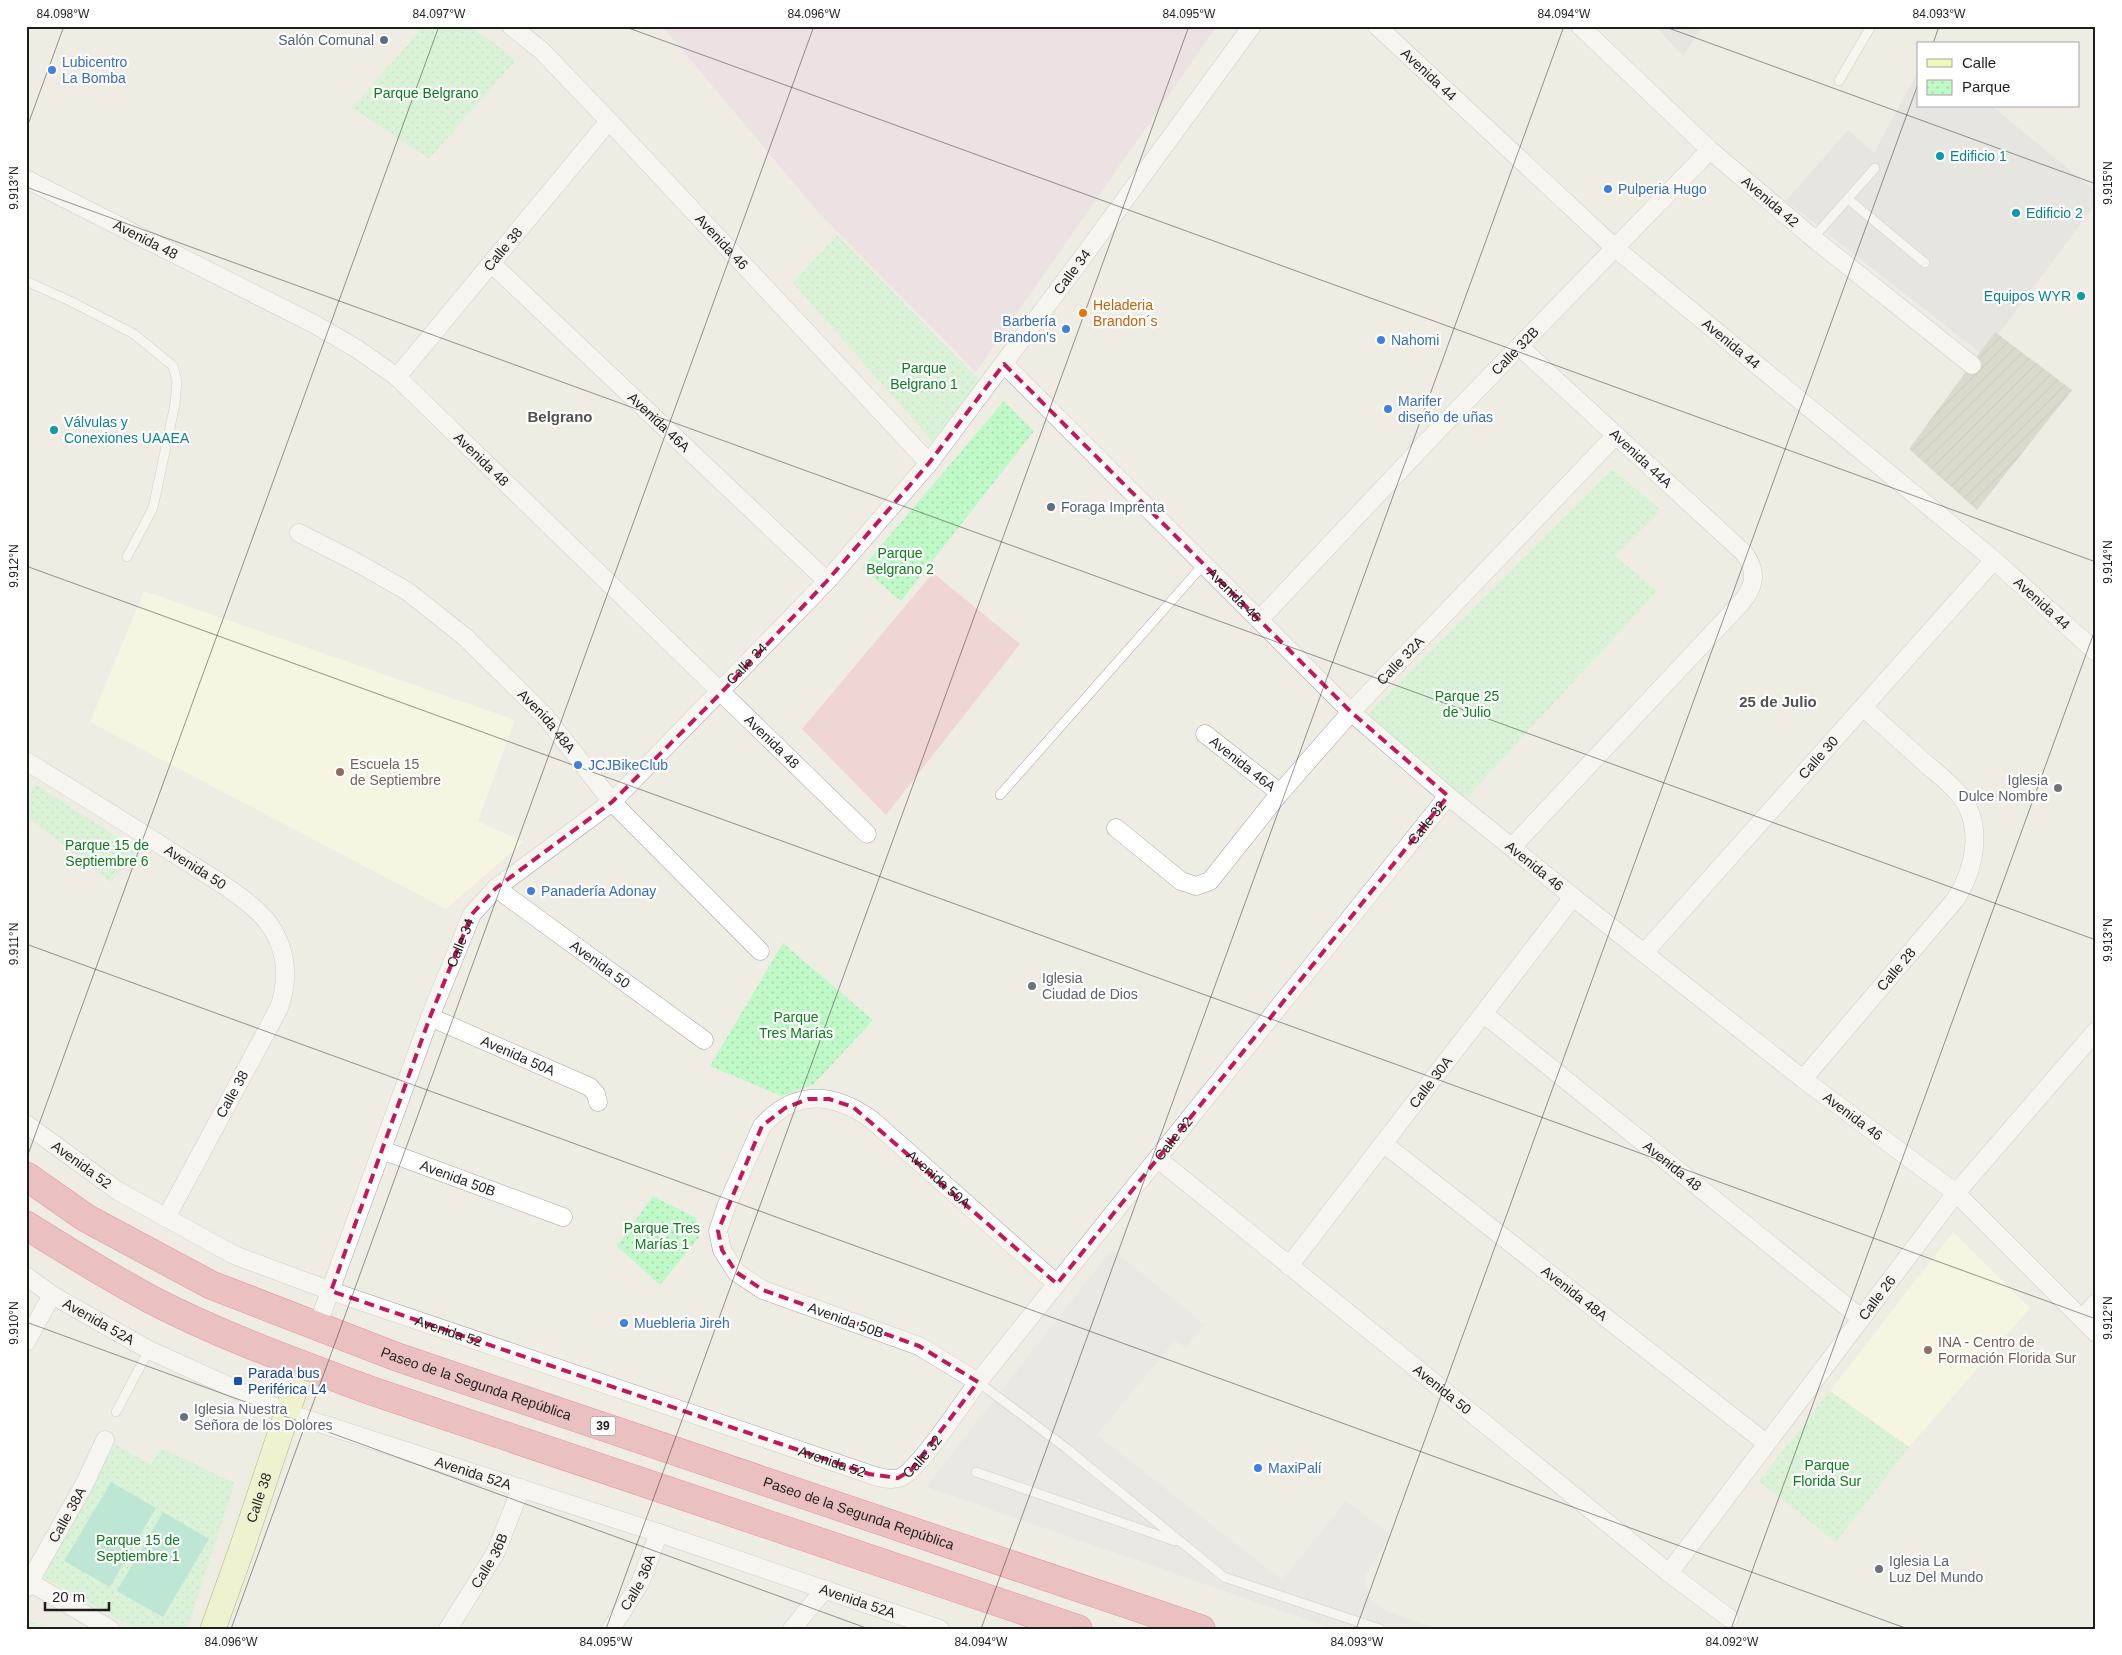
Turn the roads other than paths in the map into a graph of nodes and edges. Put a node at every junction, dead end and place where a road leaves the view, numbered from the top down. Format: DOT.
graph roads {
  1 [pos="511,26"];
  2 [pos="1252,26"];
  3 [pos="1377,26"];
  4 [pos="1580,26"];
  5 [pos="1871,26"];
  6 [pos="1839,81"];
  7 [pos="609,120"];
  8 [pos="1710,150"];
  9 [pos="1874,168"];
  10 [pos="26,180"];
  11 [pos="1848,199"];
  12 [pos="1814,238"];
  13 [pos="1615,248"];
  14 [pos="1926,263"];
  15 [pos="492,264"];
  16 [pos="26,281"];
  17 [pos="1520,347"];
  18 [pos="1004,364"];
  19 [pos="1972,365"];
  20 [pos="397,377"];
  21 [pos="1616,435"];
  22 [pos="929,463"];
  23 [pos="299,532"];
  24 [pos="127,557"];
  25 [pos="1994,560"];
  26 [pos="1204,564"];
  27 [pos="827,581"];
  28 [pos="1260,619"];
  29 [pos="2096,652"];
  30 [pos="721,693"];
  31 [pos="1864,708"];
  32 [pos="1351,712"];
  33 [pos="1205,734"];
  34 [pos="26,761"];
  35 [pos="1280,793"];
  36 [pos="1000,795"];
  37 [pos="1448,796"];
  38 [pos="612,802"];
  39 [pos="1116,828"];
  40 [pos="867,834"];
  41 [pos="1512,847"];
  42 [pos="496,888"];
  43 [pos="1573,897"];
  44 [pos="760,951"];
  45 [pos="1644,953"];
  46 [pos="285,967"];
  47 [pos="1484,1014"];
  48 [pos="430,1017"];
  49 [pos="2096,1031"];
  50 [pos="704,1040"];
  51 [pos="1803,1080"];
  52 [pos="598,1102"];
  53 [pos="26,1124"];
  54 [pos="1384,1144"];
  55 [pos="382,1150"];
  56 [pos="1158,1159"];
  57 [pos="26,1161"];
  58 [pos="26,1176"];
  59 [pos="1956,1193"];
  60 [pos="563,1217"];
  61 [pos="86,1218"];
  62 [pos="166,1218"];
  63 [pos="26,1225"];
  64 [pos="722,1250"];
  65 [pos="1289,1266"];
  66 [pos="26,1276"];
  67 [pos="1057,1284"];
  68 [pos="330,1291"];
  69 [pos="52,1295"];
  70 [pos="2096,1304"];
  71 [pos="1861,1318"];
  72 [pos="2083,1318"];
  73 [pos="317,1327"];
  74 [pos="2096,1333"];
  75 [pos="26,1342"];
  76 [pos="148,1350"];
  77 [pos="303,1366"];
  78 [pos="978,1382"];
  79 [pos="116,1412"];
  80 [pos="288,1413"];
  81 [pos="105,1440"];
  82 [pos="1766,1443"];
  83 [pos="976,1472"];
  84 [pos="898,1478"];
  85 [pos="521,1488"];
  86 [pos="659,1533"];
  87 [pos="1180,1542"];
  88 [pos="1669,1573"];
  89 [pos="28,1584"];
  90 [pos="825,1589"];
  91 [pos="1729,1618"];
  92 [pos="110,1629"];
  93 [pos="213,1629"];
  94 [pos="448,1629"];
  95 [pos="611,1629"];
  96 [pos="792,1629"];
  97 [pos="940,1629"];
  98 [pos="1078,1629"];
  99 [pos="1201,1629"];
  100 [pos="1380,1629"];
  1 -- 7 [label="street, Avenida 46"];
  2 -- 18 [label="street, Calle 34"];
  3 -- 13 [label="street, Avenida 44"];
  4 -- 8 [label="street, Avenida 42"];
  5 -- 6 [label="lane"];
  7 -- 15 [label="street, Calle 38"];
  7 -- 22 [label="street, Avenida 46"];
  8 -- 12 [label="street, Avenida 42"];
  8 -- 13 [label="street, Calle 32B"];
  9 -- 11 [label="lane"];
  10 -- 20 [label="street, Avenida 48"];
  11 -- 12 [label="lane"];
  11 -- 14 [label="lane"];
  12 -- 19 [label="street, Avenida 42"];
  13 -- 17 [label="street, Calle 32B"];
  13 -- 25 [label="street, Avenida 44"];
  15 -- 20 [label="street, Calle 38"];
  15 -- 27 [label="street, Avenida 46A"];
  16 -- 24 [label="lane"];
  17 -- 21 [label="street, Avenida 44A"];
  17 -- 28 [label="street, Calle 32B"];
  18 -- 22 [label="street, Calle 34"];
  18 -- 26 [label="street, Avenida 46"];
  20 -- 30 [label="street, Avenida 48"];
  21 -- 32 [label="street, Calle 32A"];
  21 -- 41 [label="street, Avenida 44A"];
  22 -- 27 [label="street, Calle 34"];
  23 -- 38 [label="street, Avenida 48A"];
  25 -- 29 [label="street, Avenida 44"];
  25 -- 31 [label="street, Calle 30"];
  26 -- 28 [label="street, Avenida 46"];
  26 -- 36 [label="lane"];
  27 -- 30 [label="street, Calle 34"];
  28 -- 32 [label="street, Avenida 46"];
  30 -- 38 [label="street, Calle 34"];
  30 -- 40 [label="street, Avenida 48"];
  31 -- 45 [label="street, Calle 30"];
  31 -- 51 [label="street, Calle 28"];
  32 -- 35 [label="street, Calle 32A"];
  32 -- 37 [label="street, Avenida 46"];
  33 -- 35 [label="street, Avenida 46A"];
  34 -- 46 [label="street, Avenida 50"];
  35 -- 39 [label="street, Calle 32A"];
  37 -- 41 [label="street, Avenida 46"];
  37 -- 56 [label="street, Calle 32"];
  38 -- 42 [label="street, Calle 34"];
  38 -- 44 [label="street, Avenida 48A"];
  41 -- 43 [label="street, Avenida 46"];
  42 -- 48 [label="street, Calle 34"];
  42 -- 50 [label="street, Avenida 50"];
  43 -- 45 [label="street, Avenida 46"];
  43 -- 47 [label="street, Calle 30A"];
  45 -- 51 [label="street, Avenida 46"];
  46 -- 62 [label="street, Calle 38"];
  47 -- 54 [label="street, Calle 30A"];
  47 -- 71 [label="street, Avenida 48"];
  48 -- 52 [label="street, Avenida 50A"];
  48 -- 55 [label="street, Calle 34"];
  49 -- 59 [label="street, Calle 26"];
  51 -- 59 [label="street, Avenida 46"];
  53 -- 62 [label="street, Avenida 52"];
  54 -- 65 [label="street, Calle 30A"];
  54 -- 82 [label="street, Avenida 48A"];
  55 -- 60 [label="street, Avenida 50B"];
  55 -- 68 [label="street, Calle 34"];
  56 -- 65 [label="street, Avenida 50"];
  56 -- 67 [label="street, Calle 32"];
  57 -- 61 [label="highway"];
  58 -- 61 [label="highway, Paseo de la Segunda República / 39"];
  59 -- 71 [label="street, Calle 26"];
  59 -- 72 [label="street, Avenida 46"];
  61 -- 73 [label="highway, Paseo de la Segunda República / 39"];
  62 -- 68 [label="street, Avenida 52"];
  63 -- 77 [label="highway"];
  64 -- 67 [label="street, Avenida 50A"];
  64 -- 78 [label="street, Avenida 50B"];
  65 -- 88 [label="street, Avenida 50"];
  66 -- 69 [label="street, Avenida 52A"];
  67 -- 78 [label="street, Calle 32"];
  68 -- 73 [label="street, Calle 34"];
  68 -- 84 [label="street, Avenida 52"];
  69 -- 75 [label="street"];
  69 -- 76 [label="street, Avenida 52A"];
  70 -- 72 [label="street"];
  71 -- 82 [label="street, Calle 26"];
  72 -- 74 [label="street, Avenida 46"];
  73 -- 99 [label="highway, Paseo de la Segunda República / 39"];
  76 -- 79 [label="lane"];
  76 -- 80 [label="street, Avenida 52A"];
  77 -- 80 [label="street, Calle 38"];
  77 -- 98 [label="highway"];
  78 -- 84 [label="street, Calle 32"];
  78 -- 87 [label="lane"];
  80 -- 85 [label="street, Avenida 52A"];
  80 -- 93 [label="street, Calle 38"];
  81 -- 89 [label="street, Calle 38A"];
  82 -- 88 [label="street, Calle 26"];
  83 -- 87 [label="lane"];
  85 -- 86 [label="street, Avenida 52A"];
  85 -- 94 [label="street, Calle 36B"];
  86 -- 90 [label="street, Avenida 52A"];
  86 -- 95 [label="street, Calle 36A"];
  87 -- 100 [label="lane"];
  88 -- 91 [label="street, Avenida 50"];
  89 -- 92 [label="street"];
  90 -- 96 [label="street"];
  90 -- 97 [label="street, Avenida 52A"];
}
